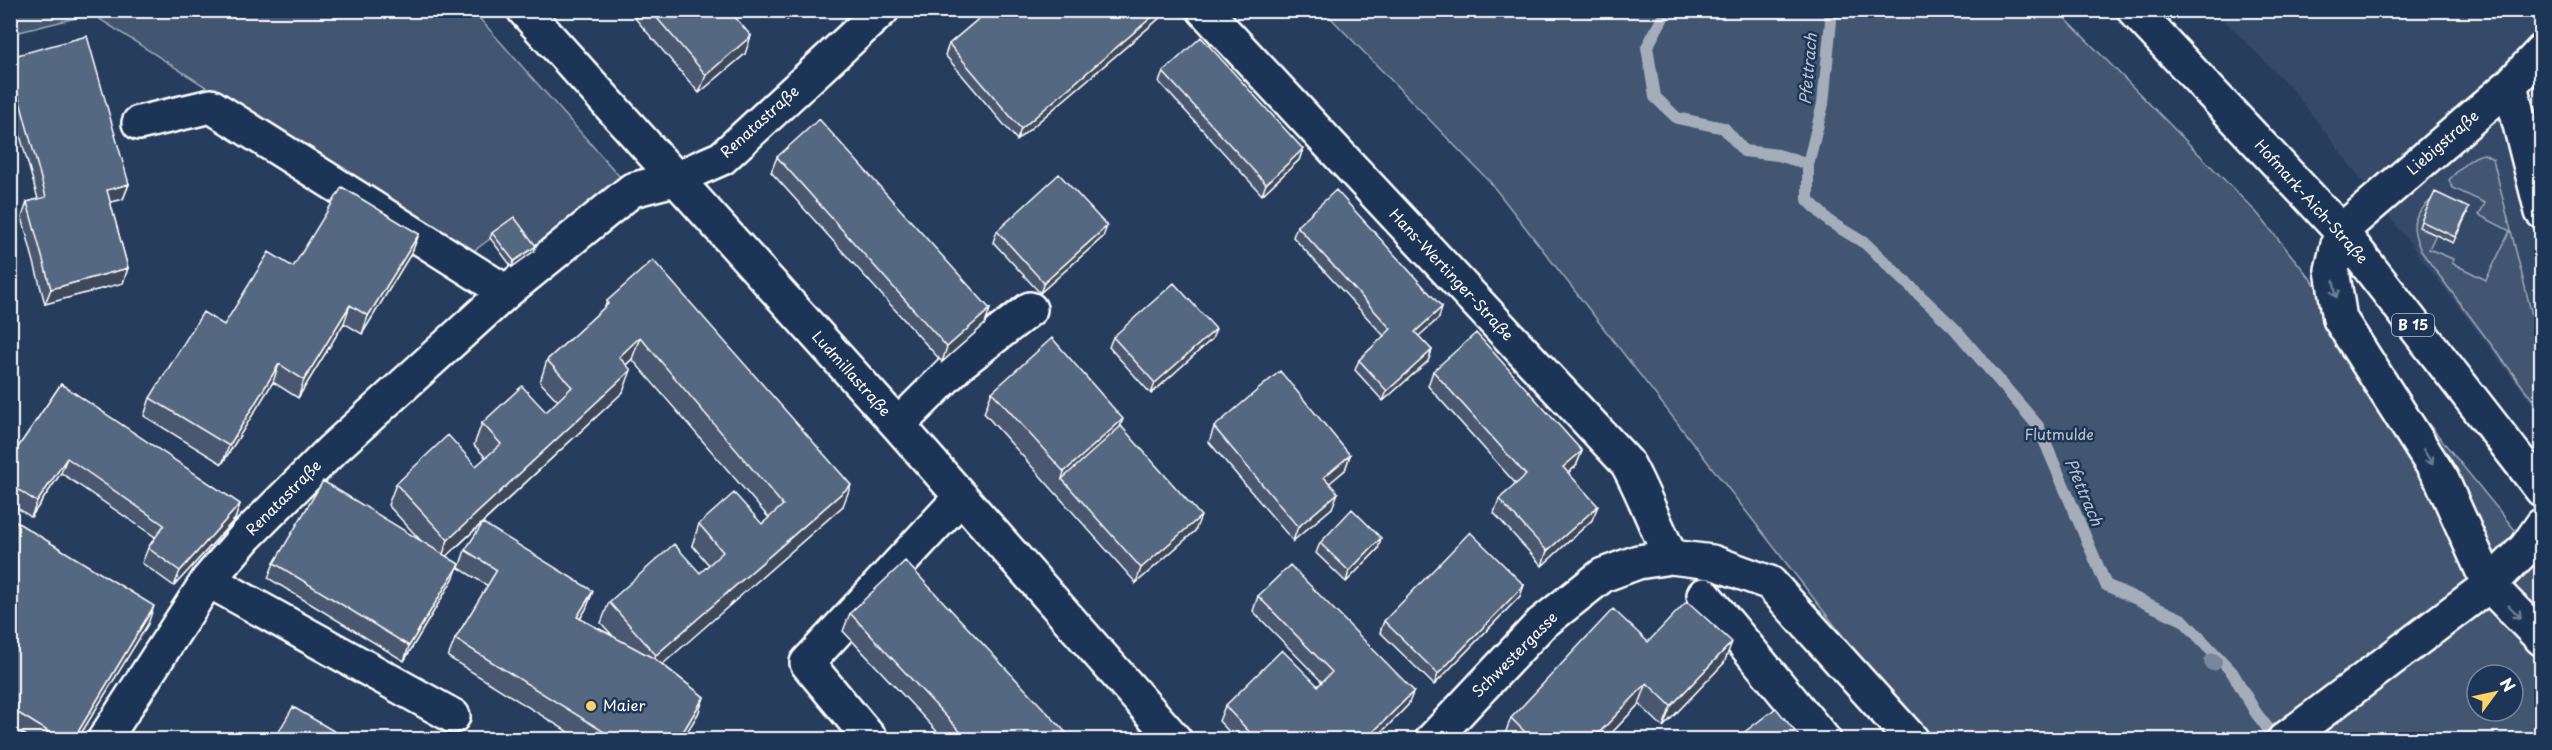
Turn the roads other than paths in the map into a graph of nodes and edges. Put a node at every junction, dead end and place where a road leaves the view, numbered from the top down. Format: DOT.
graph roads {
  1 [pos="524,10"];
  2 [pos="882,10"];
  3 [pos="1204,10"];
  4 [pos="2134,10"];
  5 [pos="2541,51"];
  6 [pos="2510,86"];
  7 [pos="139,123"];
  8 [pos="674,179"];
  9 [pos="2541,212"];
  10 [pos="2341,231"];
  11 [pos="506,292"];
  12 [pos="1030,309"];
  13 [pos="898,425"];
  14 [pos="2541,490"];
  15 [pos="961,497"];
  16 [pos="2541,525"];
  17 [pos="1671,557"];
  18 [pos="208,579"];
  19 [pos="2489,585"];
  20 [pos="1704,595"];
  21 [pos="2541,639"];
  22 [pos="453,716"];
  23 [pos="104,740"];
  24 [pos="871,740"];
  25 [pos="1175,740"];
  26 [pos="1432,740"];
  27 [pos="1824,740"];
  28 [pos="1912,740"];
  29 [pos="2284,740"];
  1 -- 8 [label="street, Ludmillastraße"];
  2 -- 8 [label="street, Renatastraße"];
  3 -- 17 [label="street, Hans-Wertinger-Straße"];
  4 -- 10 [label="street, Hofmark-Aich-Straße / B 15"];
  5 -- 6 [label="street, Liebigstraße"];
  6 -- 9 [label="street"];
  6 -- 10 [label="street, Liebigstraße"];
  7 -- 11 [label="street"];
  8 -- 11 [label="street, Renatastraße"];
  8 -- 13 [label="street, Ludmillastraße"];
  10 -- 14 [label="street, Hofmark-Aich-Straße / B 15"];
  10 -- 19 [label="street, one-way"];
  11 -- 18 [label="street, Renatastraße"];
  12 -- 13 [label="street"];
  13 -- 15 [label="street, Ludmillastraße"];
  15 -- 24 [label="street"];
  15 -- 25 [label="street, Ludmillastraße"];
  16 -- 19 [label="street"];
  17 -- 26 [label="street, Schwestergasse"];
  17 -- 28 [label="street, Schwestergasse"];
  18 -- 22 [label="street"];
  18 -- 23 [label="street, Renatastraße"];
  19 -- 21 [label="street, one-way"];
  19 -- 29 [label="street"];
  20 -- 27 [label="street"];
}
